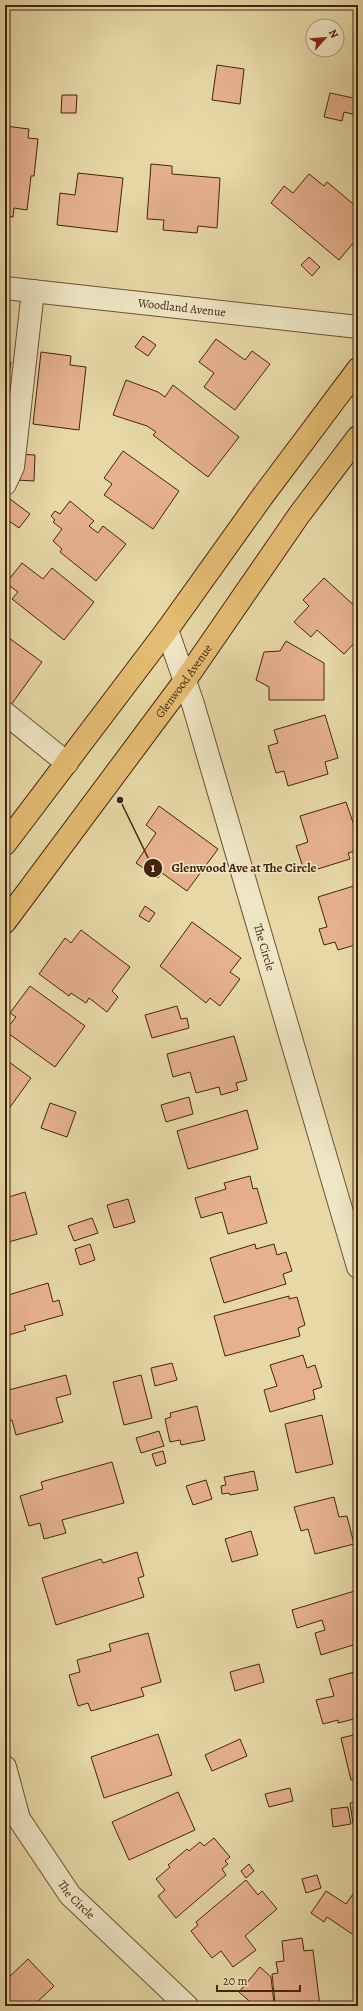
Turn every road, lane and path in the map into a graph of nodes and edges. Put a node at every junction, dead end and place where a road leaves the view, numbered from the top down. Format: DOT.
graph roads {
  1 [pos="5,288"];
  2 [pos="33,292"];
  3 [pos="358,327"];
  4 [pos="358,369"];
  5 [pos="358,437"];
  6 [pos="5,484"];
  7 [pos="167,630"];
  8 [pos="186,679"];
  9 [pos="5,713"];
  10 [pos="67,762"];
  11 [pos="5,844"];
  12 [pos="5,922"];
  13 [pos="358,1267"];
  14 [pos="5,1767"];
  15 [pos="186,2006"];
  1 -- 2 [label="street, Woodland Avenue"];
  2 -- 3 [label="street, Woodland Avenue"];
  2 -- 6 [label="street"];
  4 -- 7 [label="main road"];
  5 -- 8 [label="main road, Glenwood Avenue"];
  7 -- 8 [label="street, The Circle"];
  7 -- 10 [label="main road"];
  8 -- 12 [label="main road, Glenwood Avenue"];
  8 -- 13 [label="street, The Circle"];
  9 -- 10 [label="street"];
  10 -- 11 [label="main road"];
  14 -- 15 [label="street, The Circle"];
}
